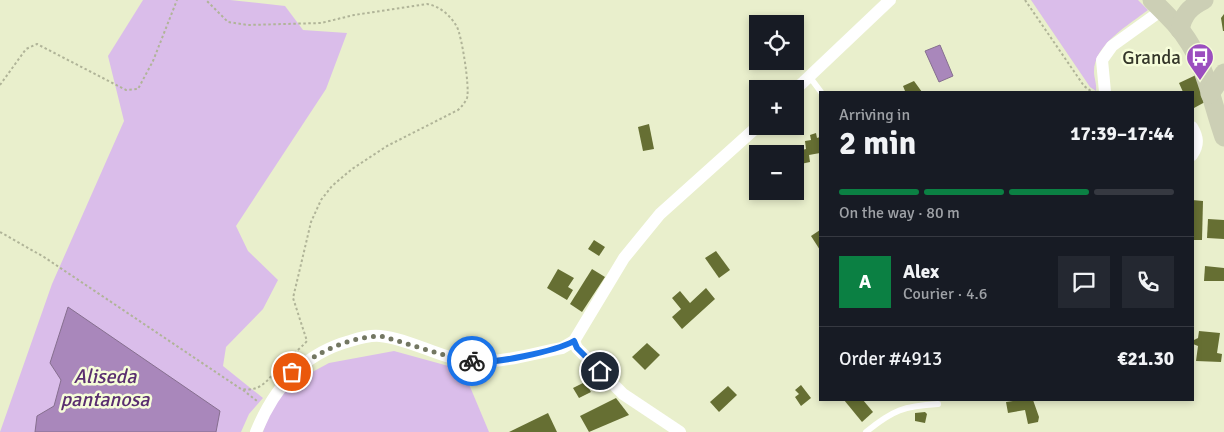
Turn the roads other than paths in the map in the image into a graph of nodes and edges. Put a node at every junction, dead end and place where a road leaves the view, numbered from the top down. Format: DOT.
graph roads {
  1 [pos="890,0"];
  2 [pos="1202,0"];
  3 [pos="1157,5"];
  4 [pos="1180,30"];
  5 [pos="809,76"];
  6 [pos="804,81"];
  7 [pos="1214,81"];
  8 [pos="820,91"];
  9 [pos="1105,91"];
  10 [pos="1194,132"];
  11 [pos="749,134"];
  12 [pos="1224,137"];
  13 [pos="1194,149"];
  14 [pos="574,341"];
  15 [pos="938,404"];
  16 [pos="256,432"];
  17 [pos="680,432"];
  18 [pos="866,432"];
  1 -- 5 [label="street"];
  2 -- 3 [label="street"];
  2 -- 4 [label="street"];
  3 -- 4 [label="street"];
  3 -- 9 [label="street"];
  4 -- 7 [label="street"];
  5 -- 6 [label="street"];
  5 -- 8 [label="lane"];
  7 -- 12 [label="street"];
  10 -- 13 [label="street"];
  11 -- 14 [label="street"];
  14 -- 16 [label="street"];
  14 -- 17 [label="street"];
  15 -- 18 [label="lane"];
}
